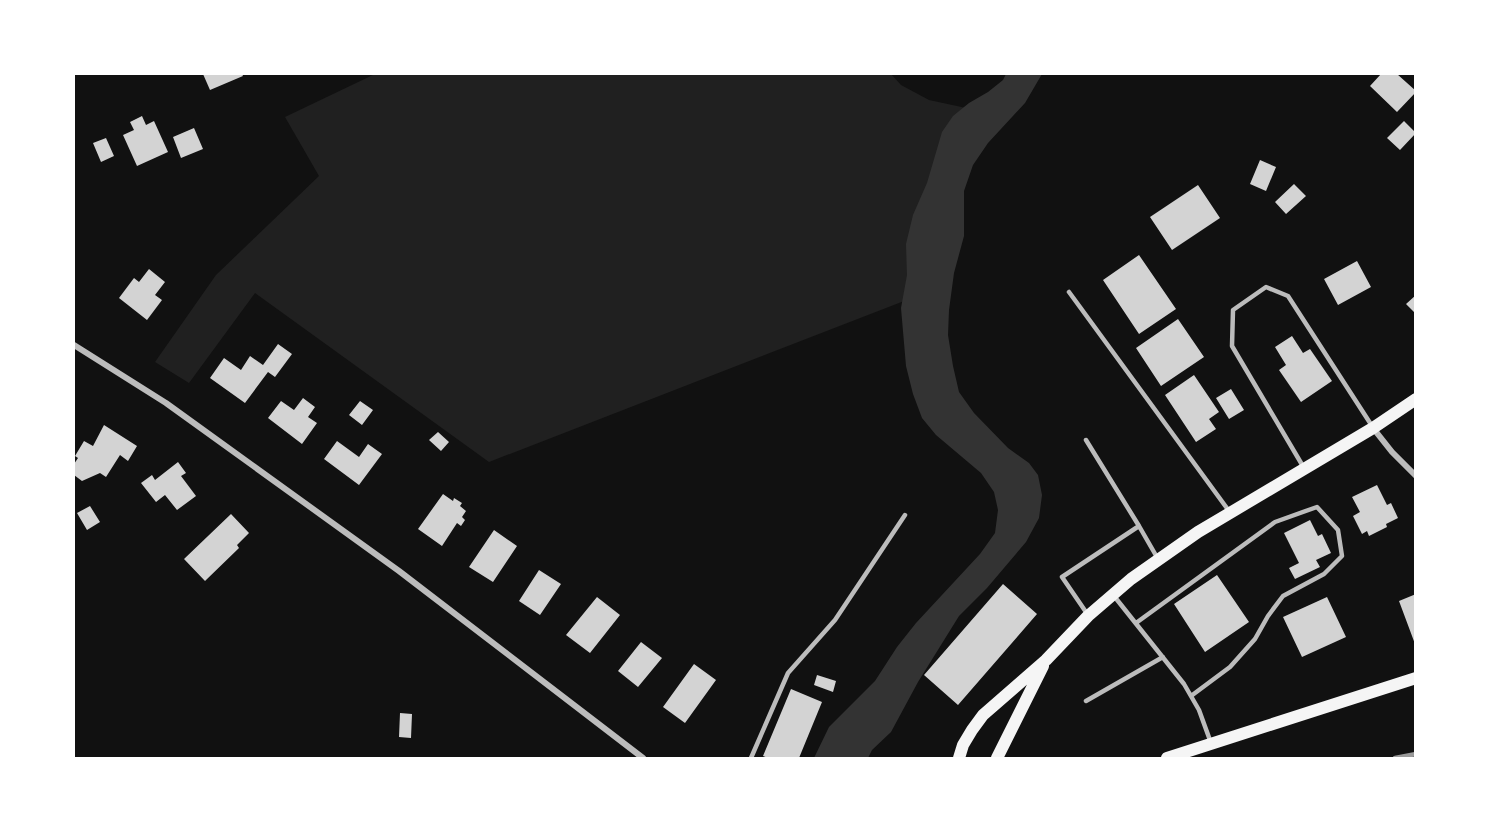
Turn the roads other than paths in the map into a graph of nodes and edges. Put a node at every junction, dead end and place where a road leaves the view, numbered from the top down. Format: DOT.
graph roads {
  1 [pos="1069,292"];
  2 [pos="74,345"];
  3 [pos="1416,399"];
  4 [pos="1373,428"];
  5 [pos="1086,440"];
  6 [pos="1304,469"];
  7 [pos="1416,476"];
  8 [pos="1230,513"];
  9 [pos="905,515"];
  10 [pos="1139,526"];
  11 [pos="1158,559"];
  12 [pos="1113,594"];
  13 [pos="1088,616"];
  14 [pos="1137,624"];
  15 [pos="1163,657"];
  16 [pos="1046,660"];
  17 [pos="1416,678"];
  18 [pos="1191,696"];
  19 [pos="1086,701"];
  20 [pos="1211,745"];
  21 [pos="643,759"];
  22 [pos="751,759"];
  23 [pos="958,759"];
  24 [pos="997,759"];
  25 [pos="1167,759"];
  1 -- 8 [label="lane"];
  2 -- 21 [label="street"];
  3 -- 4 [label="main road"];
  4 -- 6 [label="main road"];
  4 -- 6 [label="lane"];
  4 -- 7 [label="street"];
  5 -- 10 [label="lane"];
  6 -- 8 [label="main road"];
  8 -- 11 [label="main road"];
  9 -- 22 [label="lane"];
  10 -- 11 [label="lane"];
  10 -- 13 [label="lane"];
  11 -- 12 [label="main road"];
  12 -- 13 [label="main road"];
  12 -- 14 [label="lane"];
  13 -- 16 [label="main road"];
  14 -- 15 [label="lane"];
  14 -- 18 [label="lane"];
  15 -- 18 [label="lane"];
  15 -- 19 [label="lane"];
  16 -- 23 [label="main road"];
  16 -- 24 [label="main road"];
  17 -- 20 [label="main road"];
  18 -- 20 [label="lane"];
  20 -- 25 [label="main road"];
}
